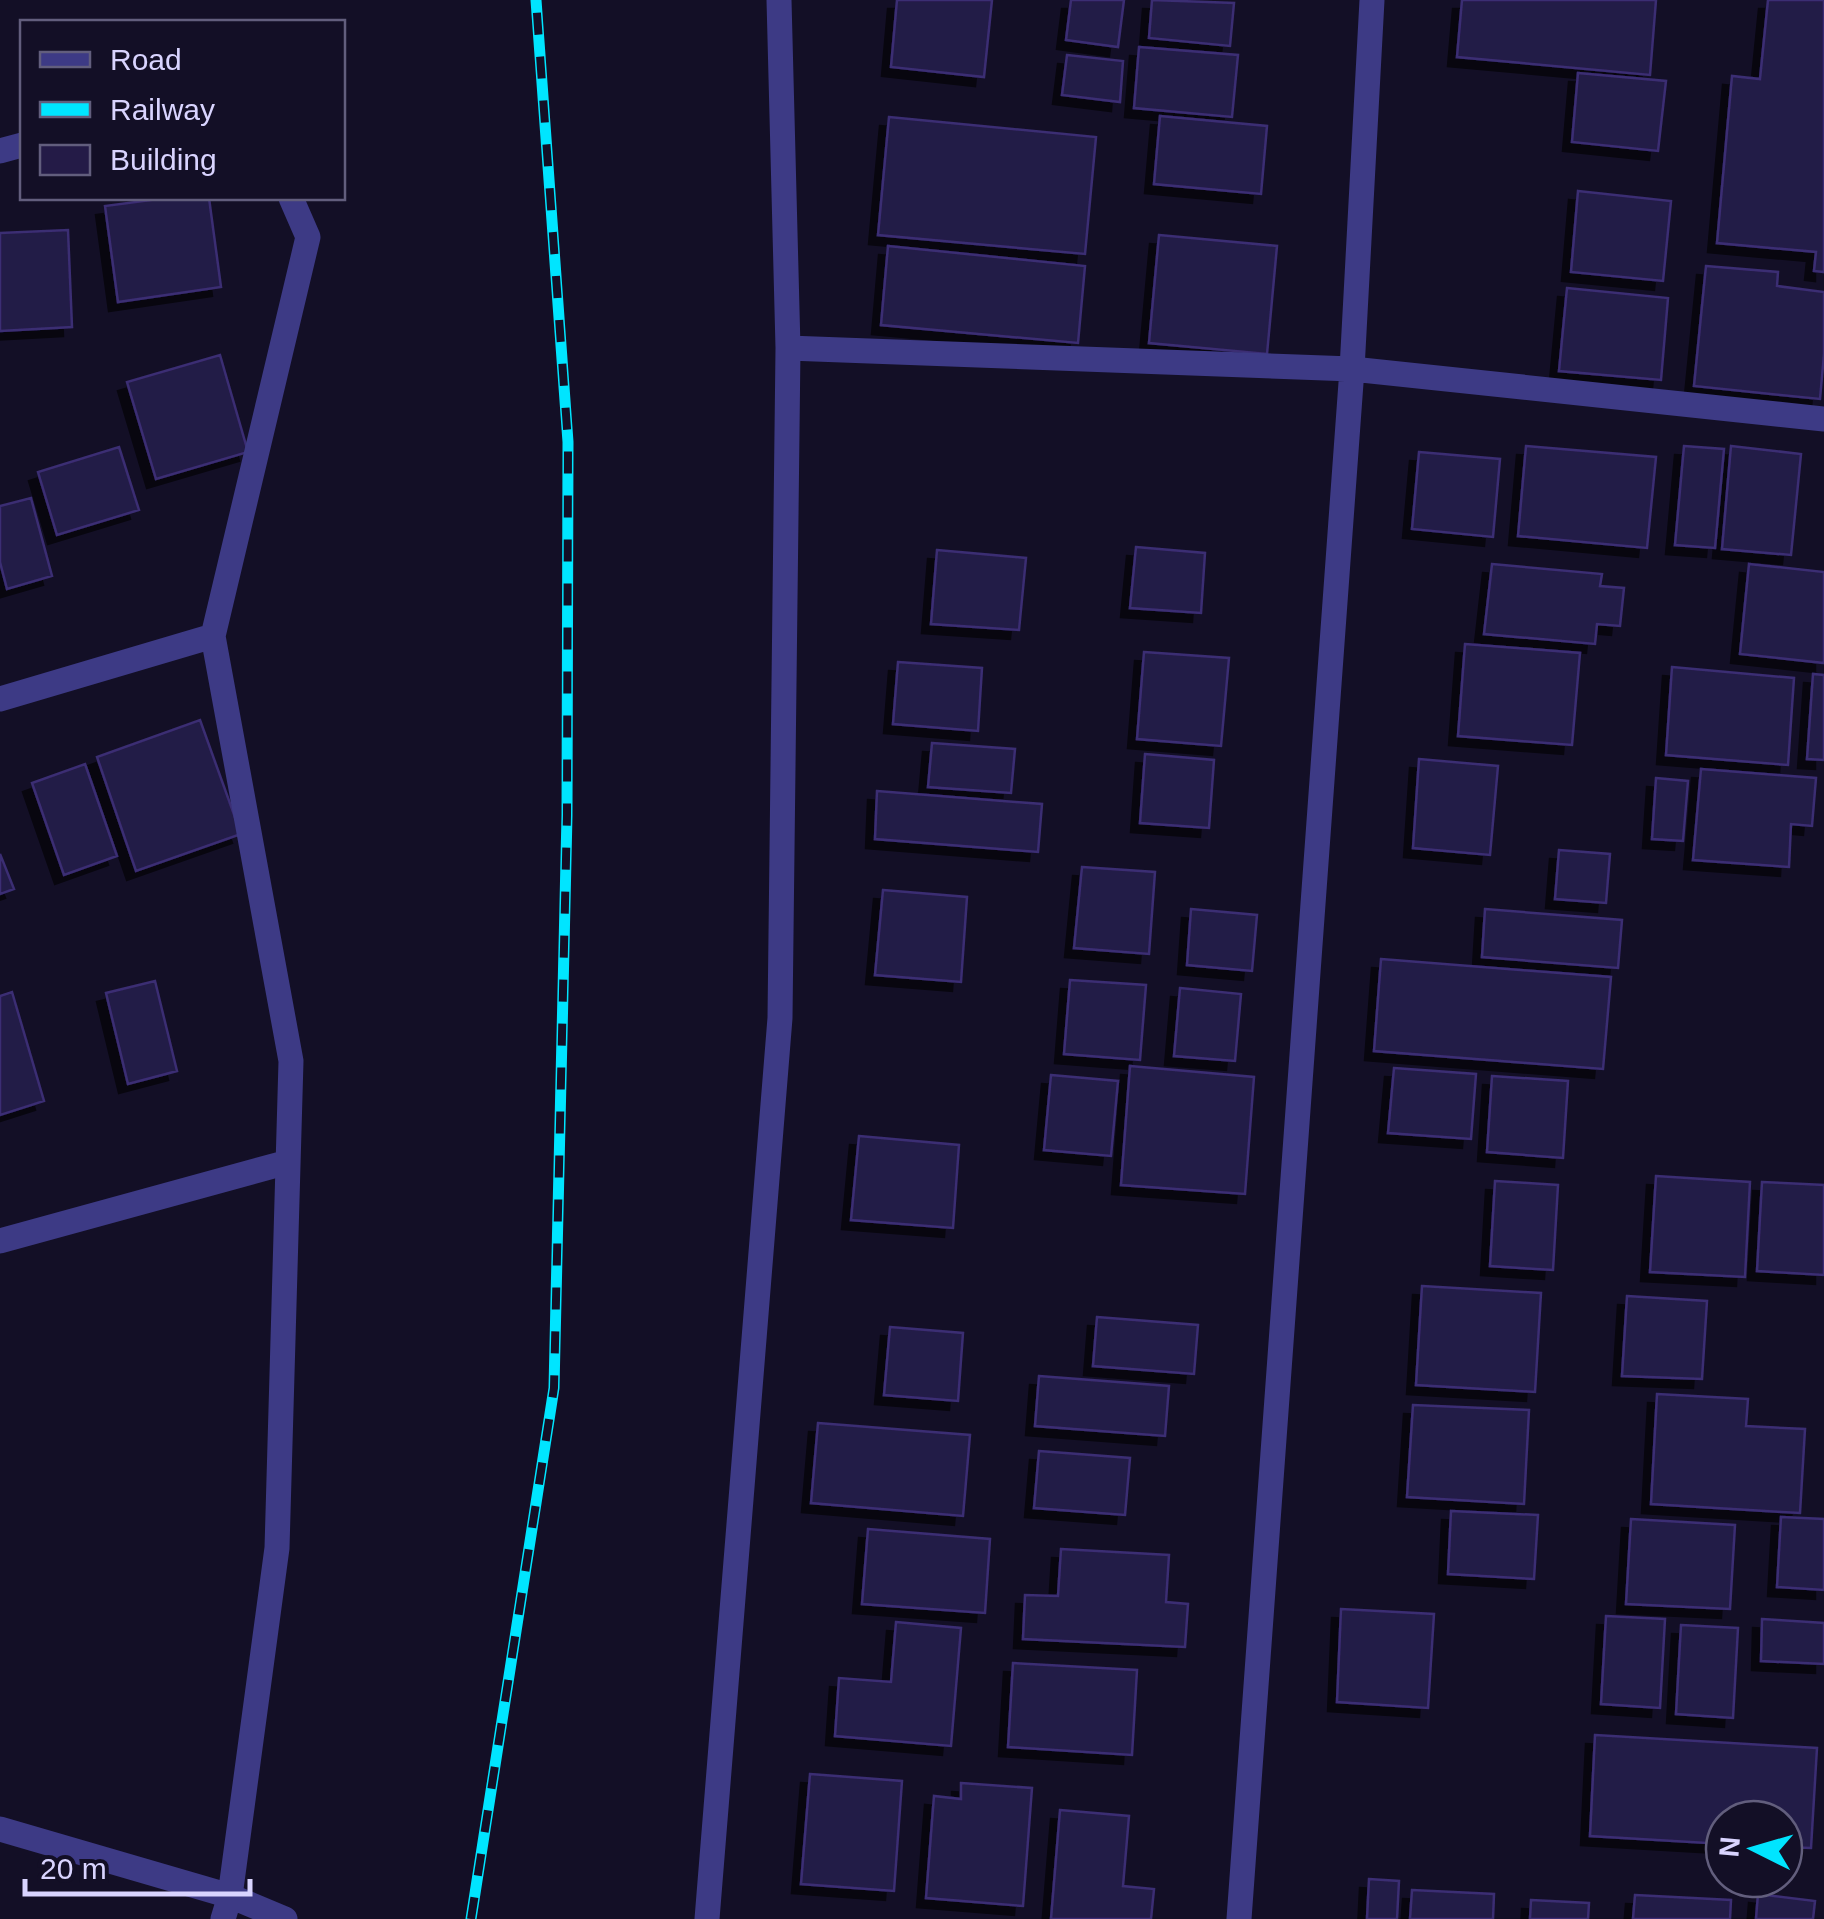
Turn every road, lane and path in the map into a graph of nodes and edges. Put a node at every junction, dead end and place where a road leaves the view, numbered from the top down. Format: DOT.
graph roads {
  1 [pos="779,0"];
  2 [pos="1372,0"];
  3 [pos="291,200"];
  4 [pos="788,348"];
  5 [pos="1352,370"];
  6 [pos="1824,419"];
  7 [pos="213,636"];
  8 [pos="0,699"];
  9 [pos="288,1162"];
  10 [pos="0,1241"];
  11 [pos="0,1829"];
  12 [pos="227,1908"];
  13 [pos="285,1919"];
  14 [pos="707,1919"];
  15 [pos="1239,1919"];
  1 -- 4 [label="street"];
  2 -- 5 [label="street"];
  3 -- 7 [label="street"];
  4 -- 5 [label="street"];
  4 -- 14 [label="street"];
  5 -- 6 [label="street"];
  5 -- 15 [label="street"];
  7 -- 8 [label="street"];
  7 -- 9 [label="street"];
  9 -- 10 [label="street"];
  9 -- 12 [label="street"];
  11 -- 12 [label="street"];
  12 -- 13 [label="street"];
}
